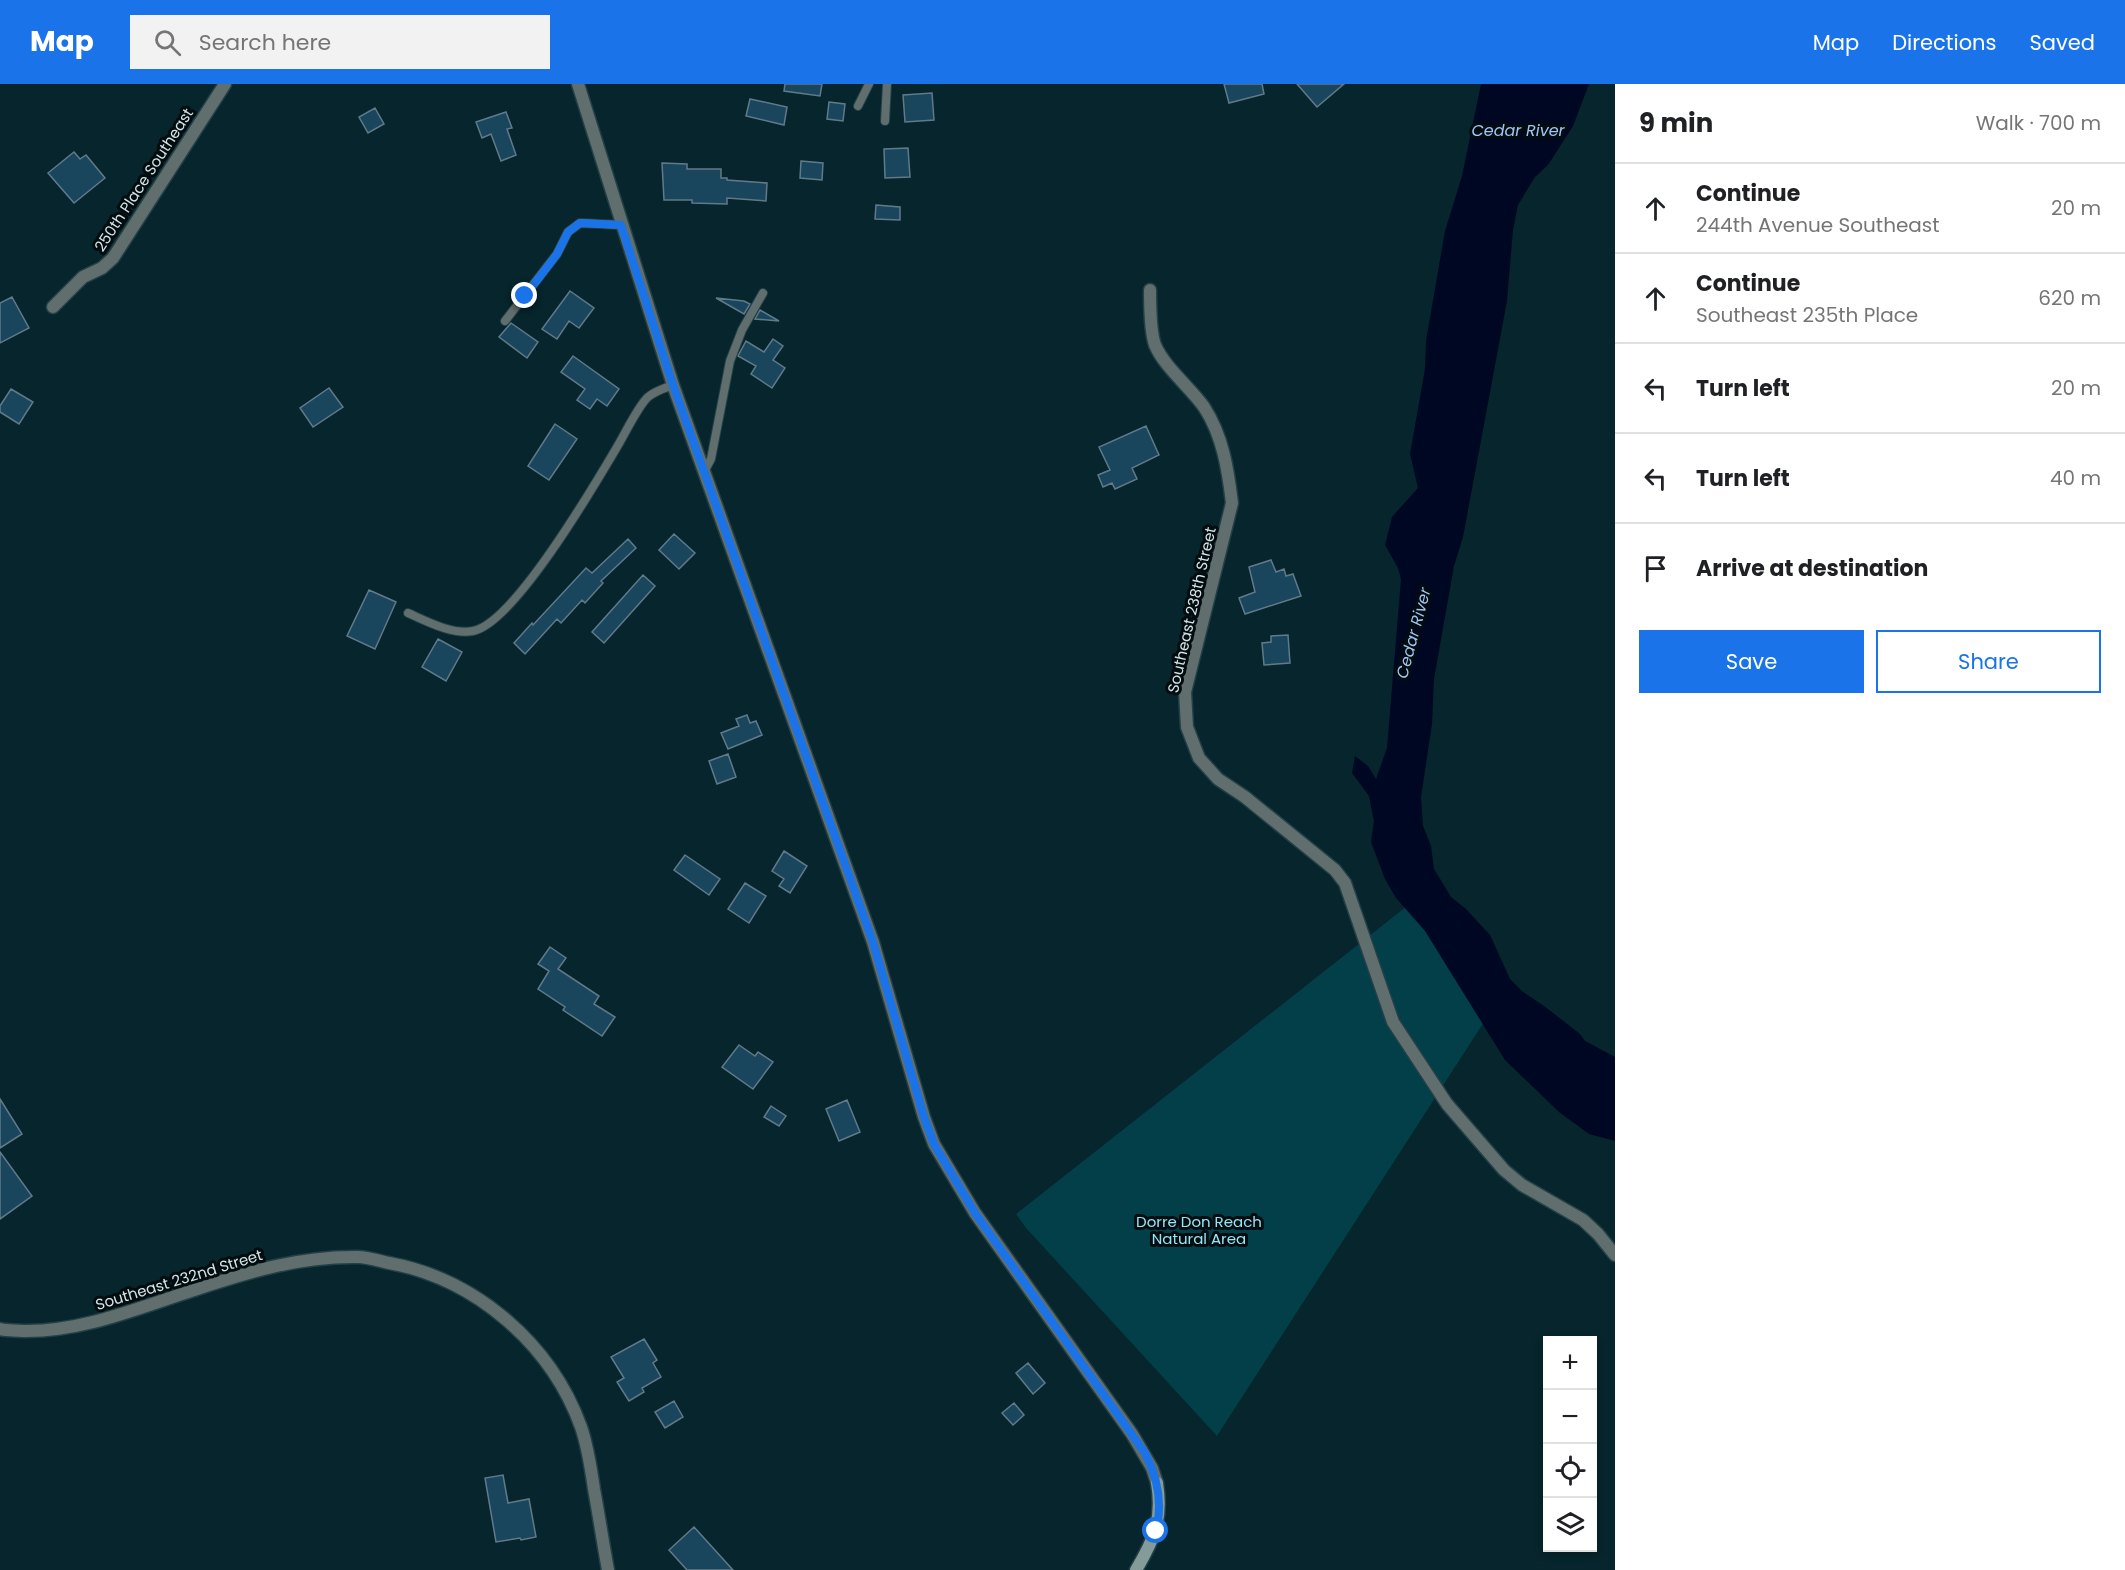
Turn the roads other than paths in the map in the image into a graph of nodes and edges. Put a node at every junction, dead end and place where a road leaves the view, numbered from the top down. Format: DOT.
graph roads {
  1 [pos="225,84"];
  2 [pos="578,84"];
  3 [pos="869,84"];
  4 [pos="887,84"];
  5 [pos="858,106"];
  6 [pos="885,121"];
  7 [pos="621,225"];
  8 [pos="1150,290"];
  9 [pos="763,293"];
  10 [pos="53,307"];
  11 [pos="505,321"];
  12 [pos="673,385"];
  13 [pos="705,472"];
  14 [pos="408,613"];
  15 [pos="1615,1255"];
  16 [pos="0,1329"];
  17 [pos="608,1570"];
  18 [pos="1136,1570"];
  1 -- 10 [label="street, 250th Place Southeast"];
  2 -- 7 [label="street"];
  3 -- 5 [label="lane"];
  4 -- 6 [label="lane"];
  7 -- 11 [label="lane"];
  7 -- 12 [label="street"];
  8 -- 15 [label="street, Southeast 238th Street"];
  9 -- 13 [label="lane"];
  12 -- 13 [label="street"];
  12 -- 14 [label="lane"];
  13 -- 18 [label="street"];
  16 -- 17 [label="street, Southeast 232nd Street"];
}
